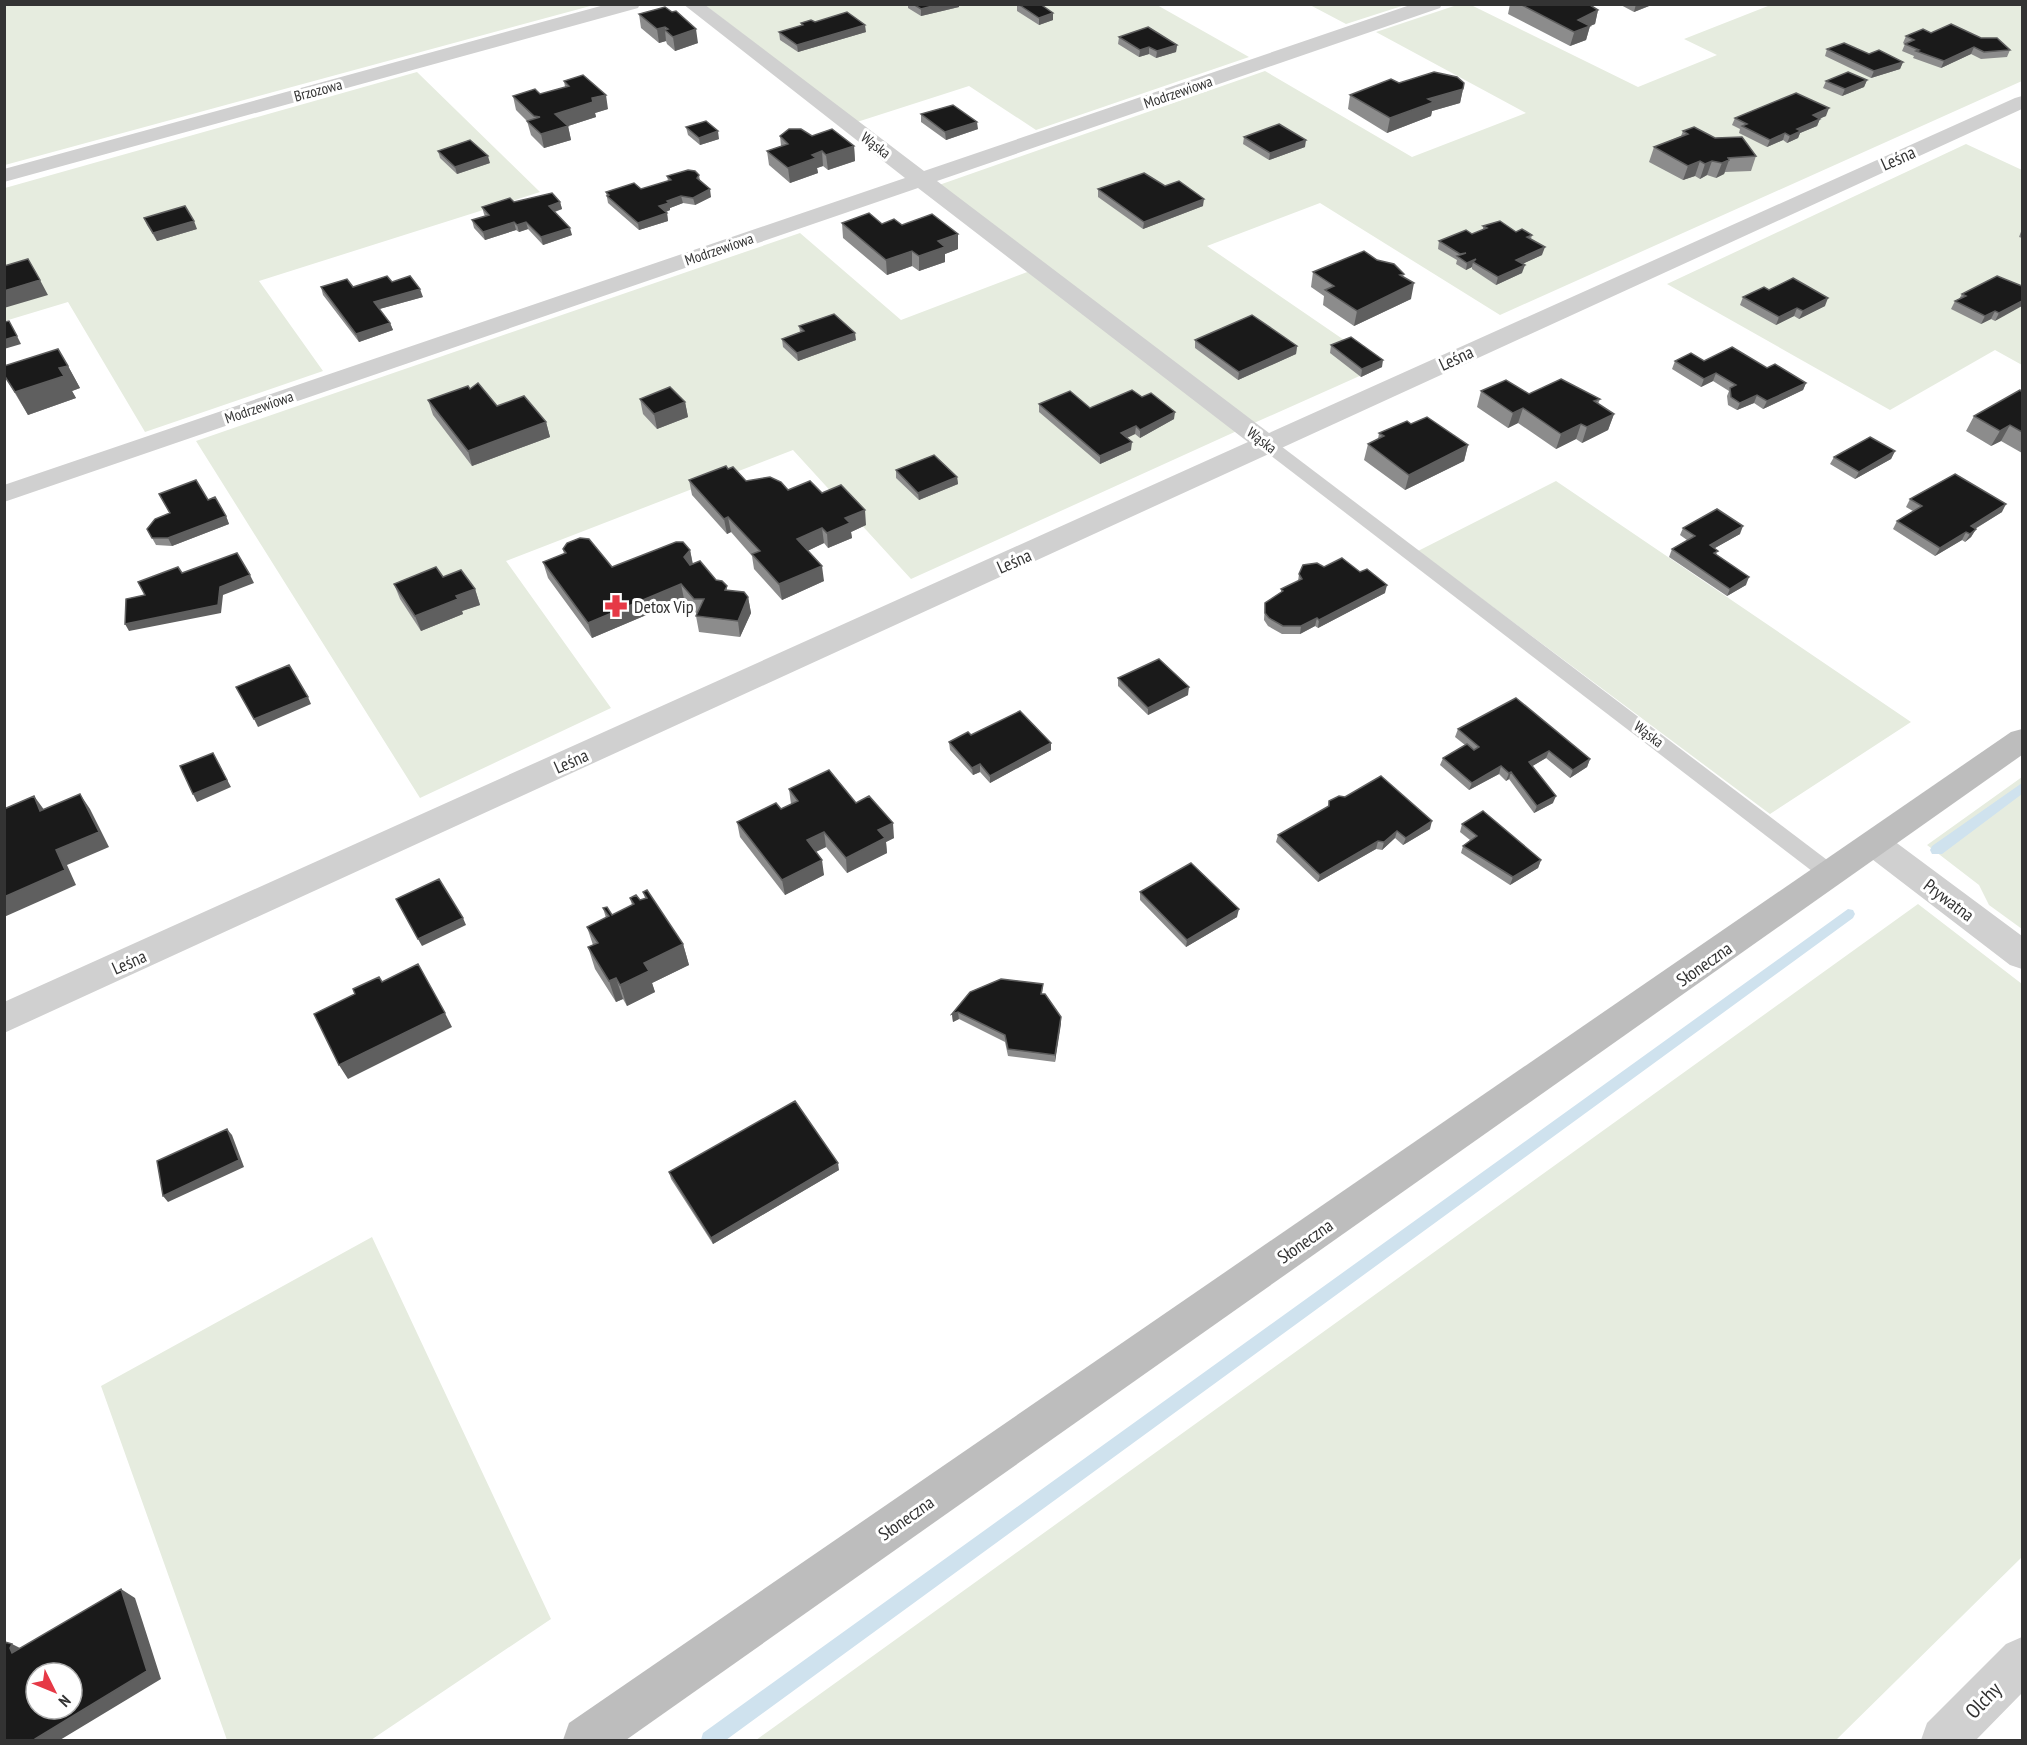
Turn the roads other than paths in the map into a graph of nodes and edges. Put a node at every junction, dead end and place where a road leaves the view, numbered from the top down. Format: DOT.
graph roads {
  1 [pos="631,4"];
  2 [pos="692,4"];
  3 [pos="1433,4"];
  4 [pos="2022,102"];
  5 [pos="4,176"];
  6 [pos="921,180"];
  7 [pos="1267,444"];
  8 [pos="4,494"];
  9 [pos="2022,740"];
  10 [pos="1875,844"];
  11 [pos="1832,874"];
  12 [pos="2022,955"];
  13 [pos="4,1018"];
  14 [pos="2022,1660"];
  15 [pos="586,1740"];
  16 [pos="1944,1740"];
  1 -- 5 [label="street, Brzozowa"];
  2 -- 6 [label="street, Wąska"];
  3 -- 6 [label="street, Modrzewiowa"];
  4 -- 7 [label="street, Leśna"];
  6 -- 7 [label="street, Wąska"];
  6 -- 8 [label="street, Modrzewiowa"];
  7 -- 11 [label="lane, Wąska"];
  7 -- 13 [label="street, Leśna"];
  9 -- 10 [label="main road, Słoneczna"];
  10 -- 11 [label="main road, Słoneczna"];
  10 -- 12 [label="street, Prywatna"];
  11 -- 15 [label="main road, Słoneczna"];
  14 -- 16 [label="street, Olchy"];
}
